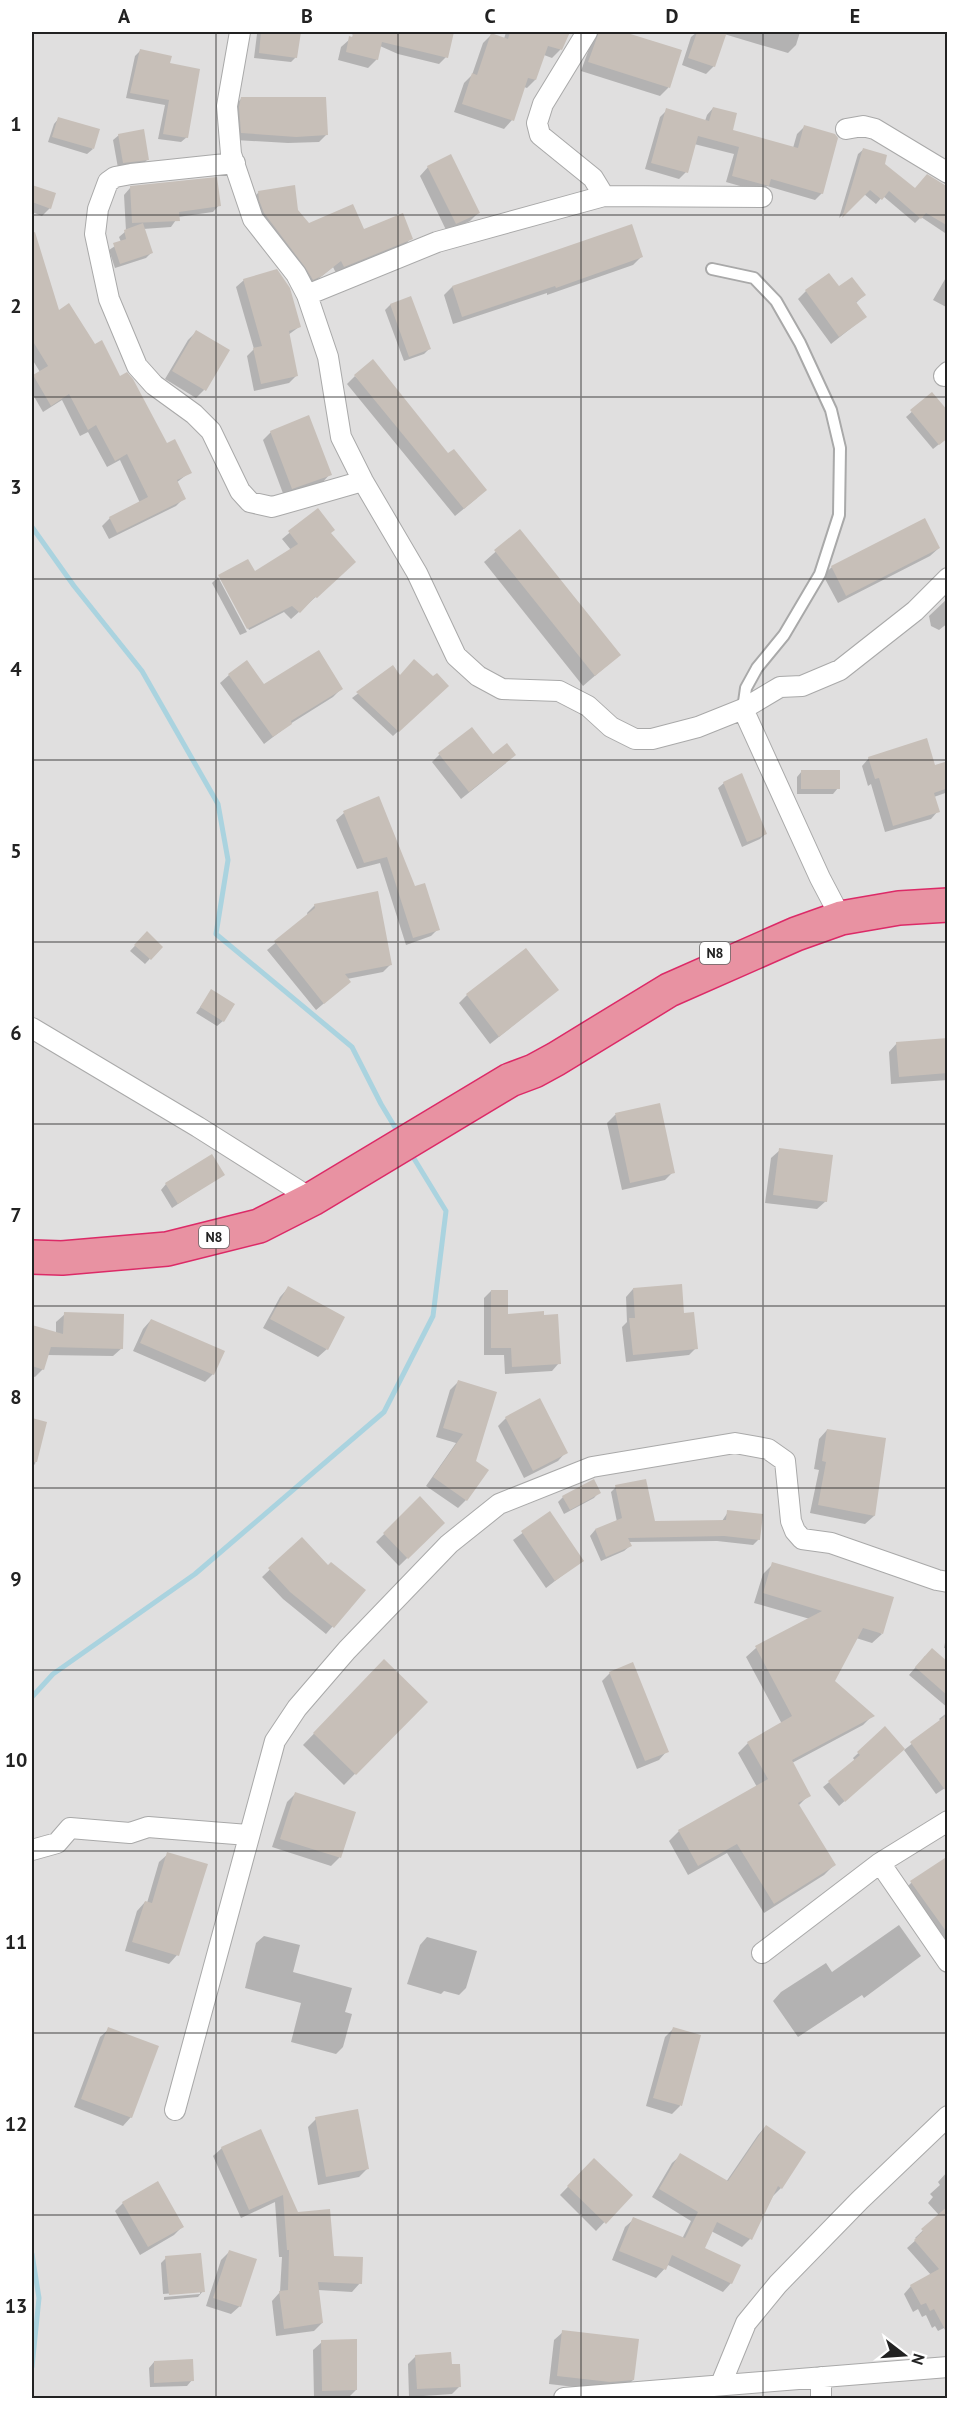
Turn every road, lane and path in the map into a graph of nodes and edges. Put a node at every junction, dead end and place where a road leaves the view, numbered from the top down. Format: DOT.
graph roads {
  1 [pos="240,32"];
  2 [pos="587,32"];
  3 [pos="846,129"];
  4 [pos="235,163"];
  5 [pos="948,173"];
  6 [pos="604,196"];
  7 [pos="762,197"];
  8 [pos="712,269"];
  9 [pos="307,295"];
  10 [pos="363,481"];
  11 [pos="948,578"];
  12 [pos="743,709"];
  13 [pos="948,888"];
  14 [pos="948,905"];
  15 [pos="837,910"];
  16 [pos="32,1028"];
  17 [pos="312,1199"];
  18 [pos="32,1257"];
  19 [pos="948,1582"];
  20 [pos="948,1821"];
  21 [pos="248,1835"];
  22 [pos="32,1850"];
  23 [pos="879,1863"];
  24 [pos="762,1953"];
  25 [pos="948,1962"];
  26 [pos="176,2110"];
  27 [pos="948,2116"];
  28 [pos="948,2367"];
  29 [pos="821,2377"];
  30 [pos="721,2384"];
  31 [pos="564,2398"];
  32 [pos="821,2398"];
  1 -- 4 [label="street"];
  2 -- 6 [label="street"];
  3 -- 5 [label="street"];
  4 -- 9 [label="street"];
  4 -- 10 [label="street"];
  6 -- 7 [label="street"];
  6 -- 9 [label="street"];
  8 -- 12 [label="lane"];
  9 -- 10 [label="street"];
  10 -- 12 [label="street"];
  11 -- 12 [label="street"];
  12 -- 15 [label="street"];
  13 -- 15 [label="highway, N8"];
  14 -- 15 [label="highway, N8"];
  15 -- 17 [label="highway, N8"];
  16 -- 17 [label="street"];
  17 -- 18 [label="highway, N8"];
  19 -- 21 [label="street"];
  20 -- 23 [label="street"];
  21 -- 22 [label="street"];
  21 -- 26 [label="street"];
  23 -- 24 [label="street"];
  23 -- 25 [label="street"];
  27 -- 30 [label="street"];
  28 -- 29 [label="street"];
  29 -- 30 [label="street"];
  29 -- 32 [label="street"];
  30 -- 31 [label="street"];
}
